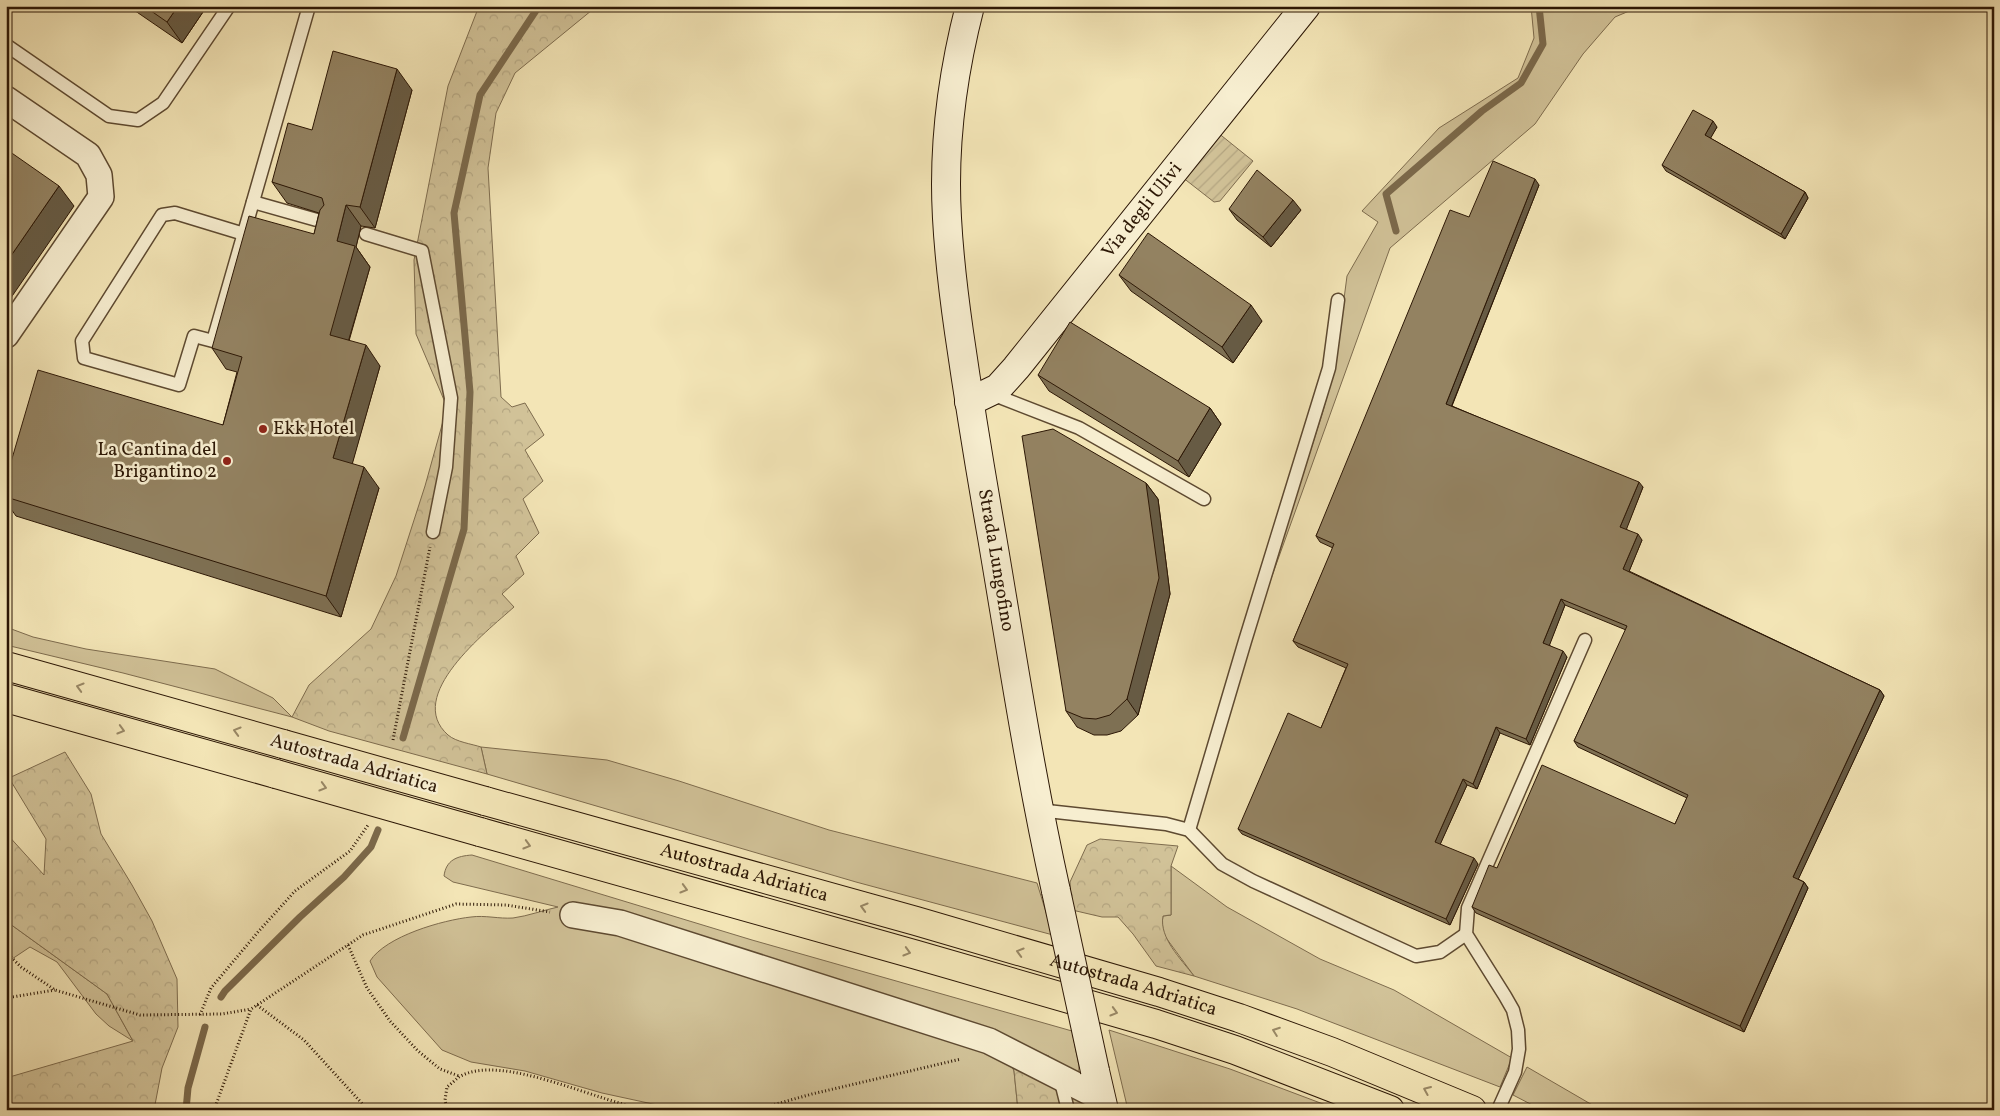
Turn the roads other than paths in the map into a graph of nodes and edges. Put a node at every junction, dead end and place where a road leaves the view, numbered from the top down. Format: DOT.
graph roads {
  1 [pos="229,6"];
  2 [pos="309,6"];
  3 [pos="970,6"];
  4 [pos="1306,6"];
  5 [pos="6,45"];
  6 [pos="6,99"];
  7 [pos="253,202"];
  8 [pos="331,224"];
  9 [pos="244,234"];
  10 [pos="366,234"];
  11 [pos="1338,300"];
  12 [pos="6,335"];
  13 [pos="979,398"];
  14 [pos="1204,499"];
  15 [pos="433,532"];
  16 [pos="1585,640"];
  17 [pos="6,666"];
  18 [pos="6,698"];
  19 [pos="1038,810"];
  20 [pos="1189,830"];
  21 [pos="573,916"];
  22 [pos="1466,934"];
  23 [pos="1060,1076"];
  24 [pos="1103,1104"];
  25 [pos="1068,1110"];
  26 [pos="1390,1110"];
  27 [pos="1472,1110"];
  28 [pos="1498,1110"];
  1 -- 5 [label="lane"];
  2 -- 7 [label="lane"];
  3 -- 13 [label="main road, Strada Lungofino"];
  4 -- 13 [label="main road, Via degli Ulivi"];
  6 -- 12 [label="street"];
  7 -- 8 [label="lane"];
  7 -- 9 [label="lane"];
  9 -- 9 [label="lane"];
  10 -- 15 [label="lane"];
  11 -- 20 [label="lane"];
  13 -- 14 [label="lane"];
  13 -- 19 [label="main road, Strada Lungofino"];
  16 -- 22 [label="lane"];
  27 -- 17 [label="highway, Autostrada Adriatica, one-way, bridge"];
  18 -- 26 [label="highway, Autostrada Adriatica, one-way, bridge"];
  19 -- 20 [label="lane"];
  19 -- 24 [label="main road, Strada Lungofino, bridge"];
  20 -- 22 [label="lane"];
  21 -- 23 [label="street"];
  22 -- 28 [label="lane"];
  23 -- 24 [label="street"];
  23 -- 25 [label="lane"];
}
